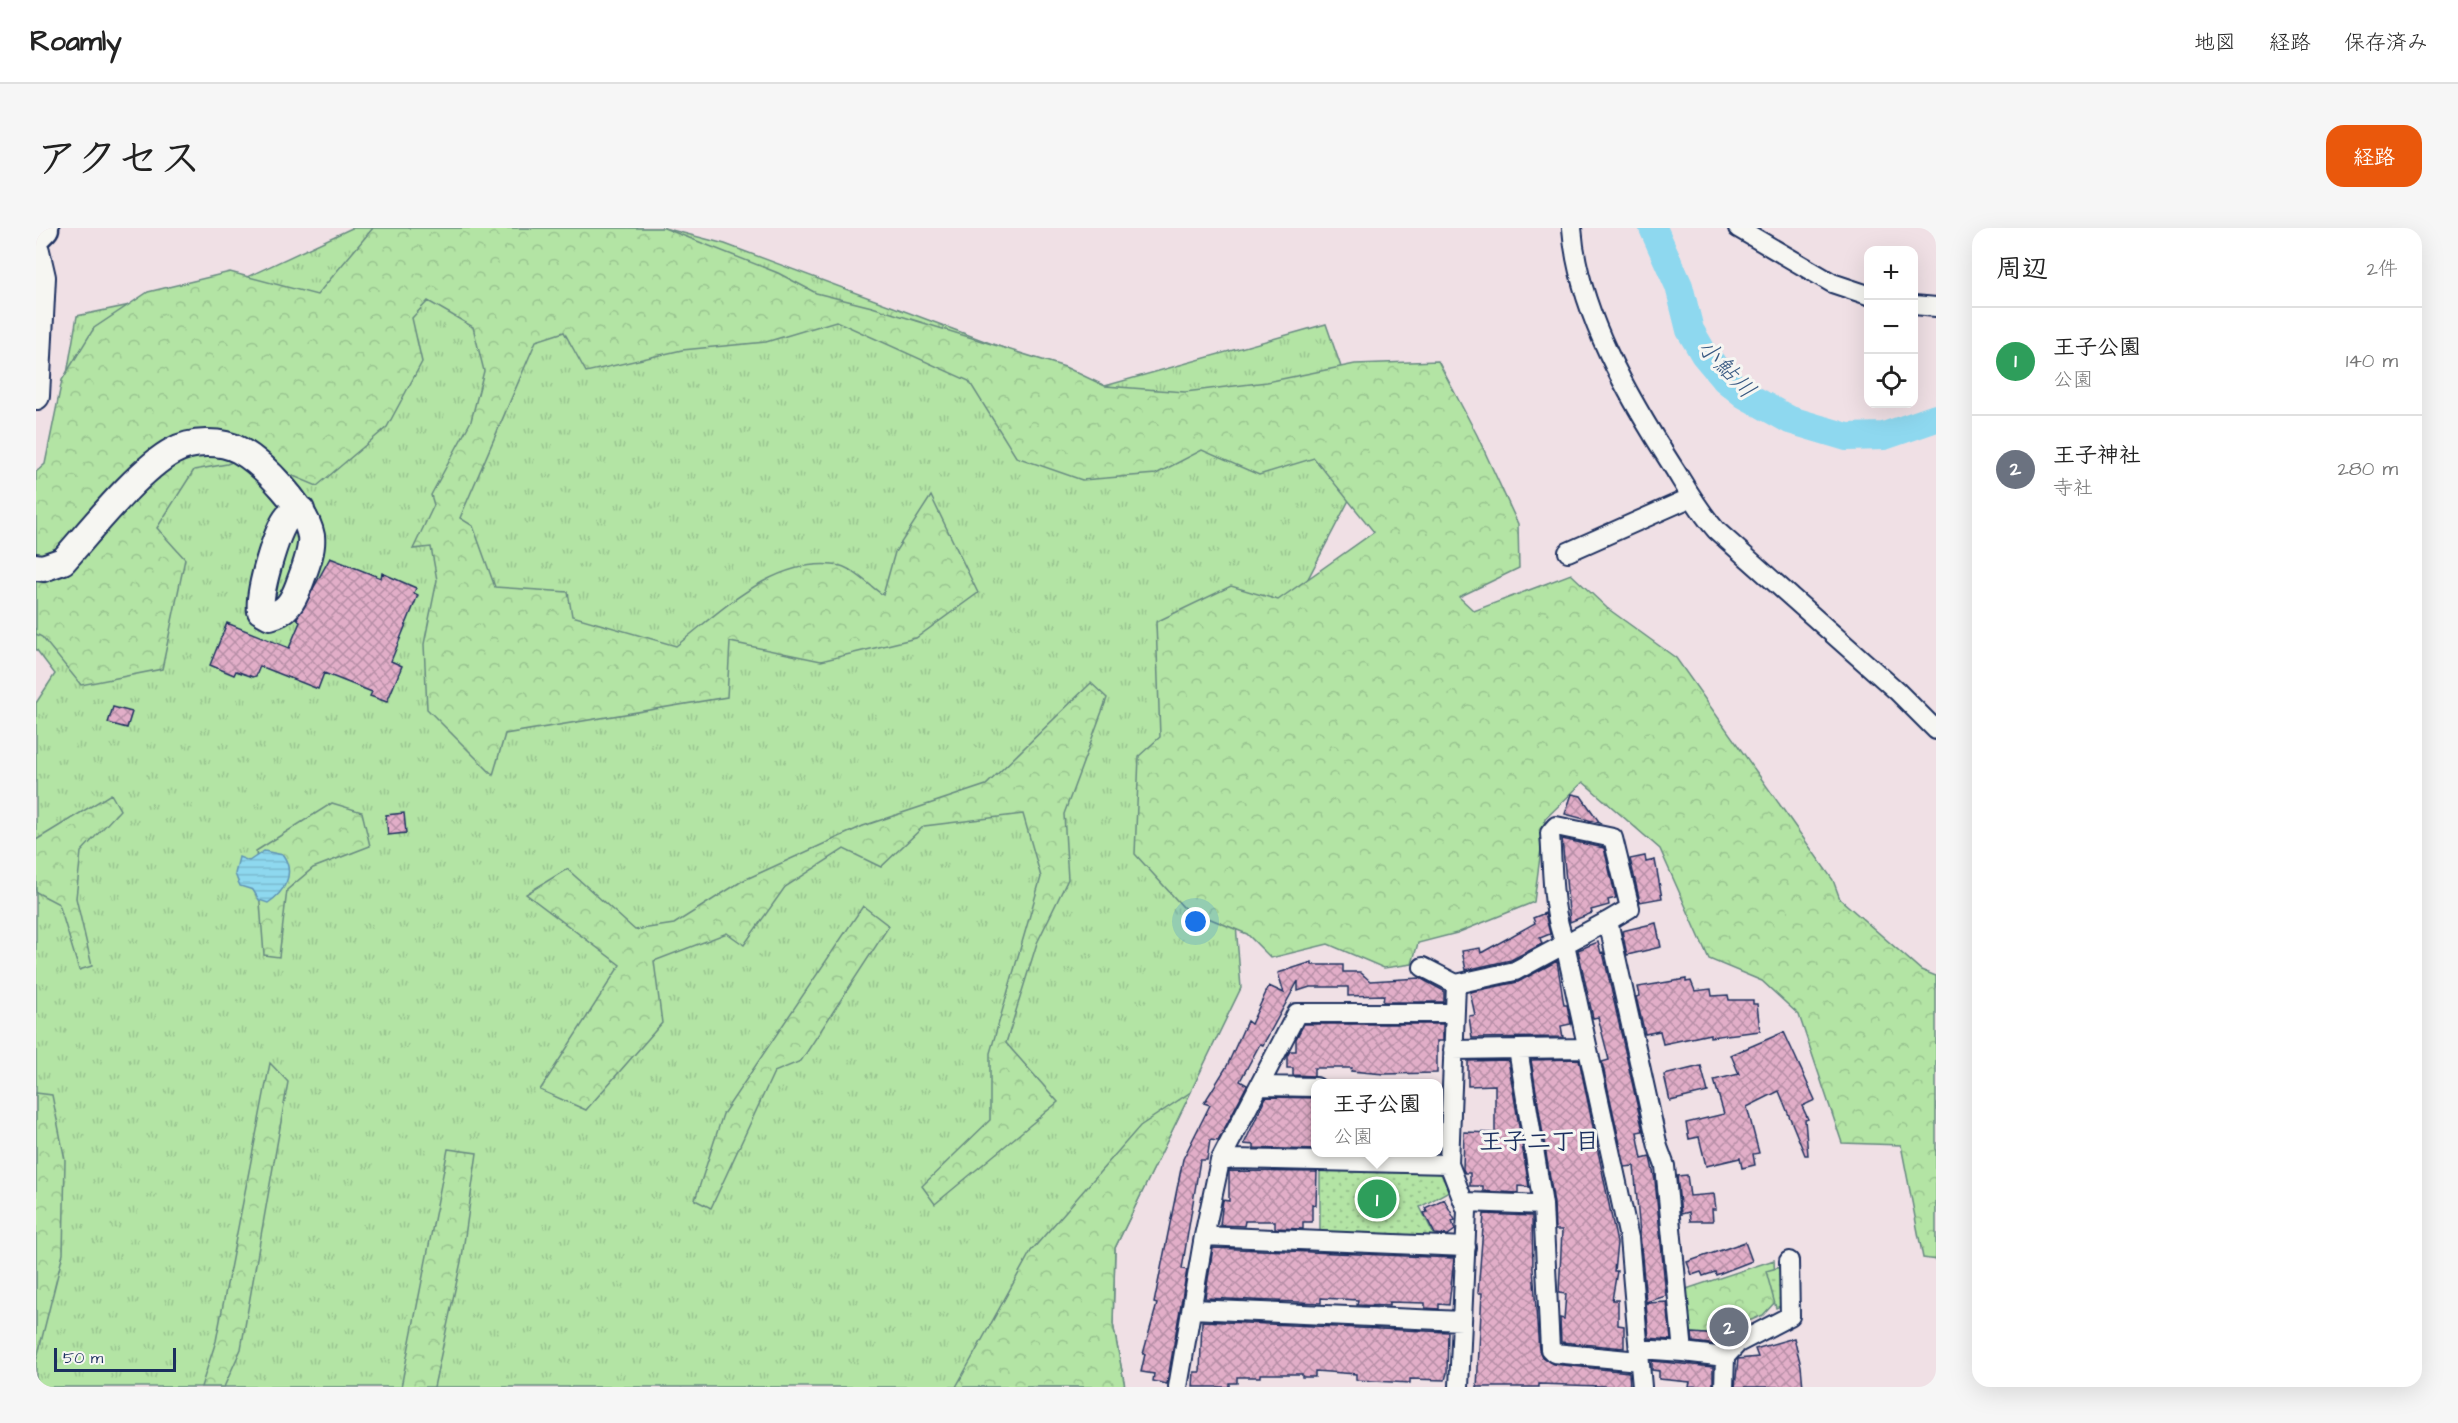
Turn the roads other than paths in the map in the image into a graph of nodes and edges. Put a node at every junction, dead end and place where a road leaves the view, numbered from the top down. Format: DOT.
graph roads {
  1 [pos="44,228"];
  2 [pos="1572,228"];
  3 [pos="1738,228"];
  4 [pos="36,236"];
  5 [pos="36,250"];
  6 [pos="1864,293"];
  7 [pos="1918,305"];
  8 [pos="1936,306"];
  9 [pos="36,396"];
  10 [pos="1692,497"];
  11 [pos="300,510"];
  12 [pos="1568,552"];
  13 [pos="36,567"];
  14 [pos="1936,730"];
  15 [pos="1608,921"];
  16 [pos="1565,944"];
  17 [pos="1423,967"];
  18 [pos="1456,984"];
  19 [pos="1454,1013"];
  20 [pos="1586,1048"];
  21 [pos="1518,1049"];
  22 [pos="1453,1050"];
  23 [pos="1260,1086"];
  24 [pos="1311,1087"];
  25 [pos="1445,1089"];
  26 [pos="1220,1161"];
  27 [pos="1449,1164"];
  28 [pos="1465,1203"];
  29 [pos="1543,1205"];
  30 [pos="1204,1236"];
  31 [pos="1466,1247"];
  32 [pos="1789,1261"];
  33 [pos="1192,1309"];
  34 [pos="1462,1321"];
  35 [pos="1683,1352"];
  36 [pos="1640,1355"];
  37 [pos="1725,1357"];
  38 [pos="1178,1387"];
  39 [pos="1459,1387"];
  40 [pos="1642,1387"];
  41 [pos="1724,1387"];
  1 -- 4 [label="main road"];
  2 -- 10 [label="street"];
  3 -- 6 [label="street"];
  5 -- 9 [label="street"];
  7 -- 8 [label="street"];
  10 -- 12 [label="street"];
  10 -- 14 [label="street"];
  11 -- 13 [label="street"];
  15 -- 16 [label="street"];
  15 -- 16 [label="street"];
  15 -- 35 [label="street"];
  16 -- 18 [label="street"];
  16 -- 20 [label="street"];
  17 -- 18 [label="street"];
  18 -- 19 [label="street"];
  19 -- 22 [label="street"];
  19 -- 23 [label="street"];
  20 -- 21 [label="street"];
  20 -- 36 [label="street"];
  21 -- 22 [label="street"];
  21 -- 29 [label="street"];
  22 -- 25 [label="street"];
  23 -- 24 [label="street"];
  23 -- 26 [label="street"];
  25 -- 27 [label="street"];
  26 -- 27 [label="street"];
  26 -- 30 [label="street"];
  27 -- 28 [label="street"];
  28 -- 29 [label="street"];
  28 -- 31 [label="street"];
  29 -- 36 [label="street"];
  30 -- 31 [label="street"];
  30 -- 33 [label="street"];
  31 -- 34 [label="street"];
  32 -- 37 [label="street"];
  33 -- 34 [label="street"];
  33 -- 38 [label="street"];
  34 -- 39 [label="street"];
  35 -- 36 [label="street"];
  35 -- 37 [label="street"];
  36 -- 40 [label="street"];
  37 -- 41 [label="street"];
}
